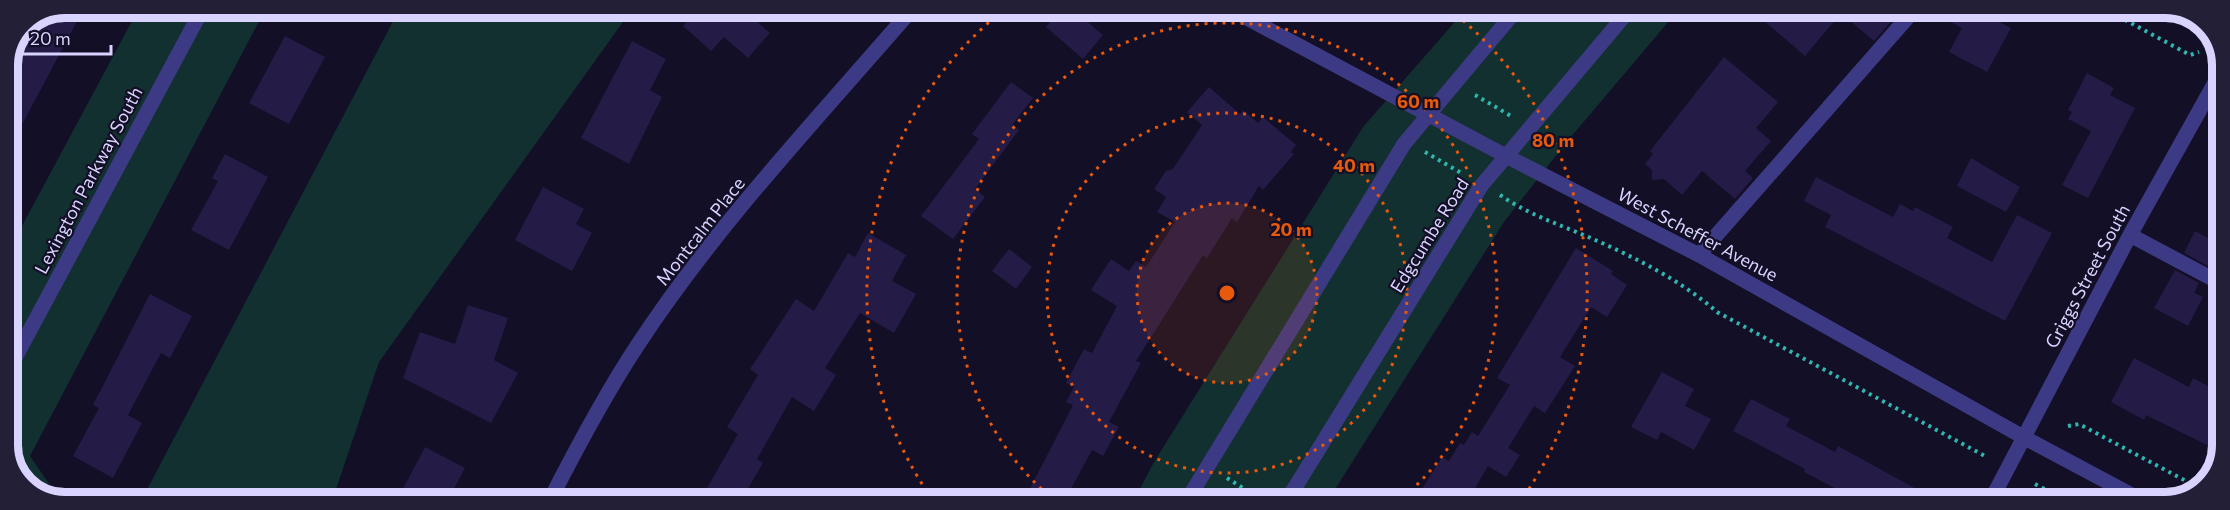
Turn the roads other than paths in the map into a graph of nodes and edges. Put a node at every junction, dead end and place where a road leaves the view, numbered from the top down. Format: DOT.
graph roads {
  1 [pos="198,18"];
  2 [pos="904,18"];
  3 [pos="1250,18"];
  4 [pos="1509,18"];
  5 [pos="1623,18"];
  6 [pos="1908,18"];
  7 [pos="2212,88"];
  8 [pos="1427,114"];
  9 [pos="1506,156"];
  10 [pos="2130,236"];
  11 [pos="1698,255"];
  12 [pos="2212,279"];
  13 [pos="18,351"];
  14 [pos="2025,438"];
  15 [pos="554,492"];
  16 [pos="1193,492"];
  17 [pos="1292,492"];
  18 [pos="1995,492"];
  19 [pos="2126,492"];
  1 -- 13 [label="street, Lexington Parkway South"];
  2 -- 15 [label="street, Montcalm Place"];
  3 -- 8 [label="street, West Scheffer Avenue"];
  4 -- 8 [label="street"];
  5 -- 9 [label="street, Edgcumbe Road"];
  6 -- 11 [label="street"];
  7 -- 10 [label="street, Griggs Street South"];
  8 -- 9 [label="street, West Scheffer Avenue"];
  8 -- 16 [label="street"];
  9 -- 11 [label="street, West Scheffer Avenue"];
  9 -- 17 [label="street, Edgcumbe Road"];
  10 -- 12 [label="street"];
  10 -- 14 [label="street, Griggs Street South"];
  11 -- 14 [label="street, West Scheffer Avenue"];
  14 -- 18 [label="street, Griggs Street South"];
  14 -- 19 [label="street, West Scheffer Avenue"];
}
